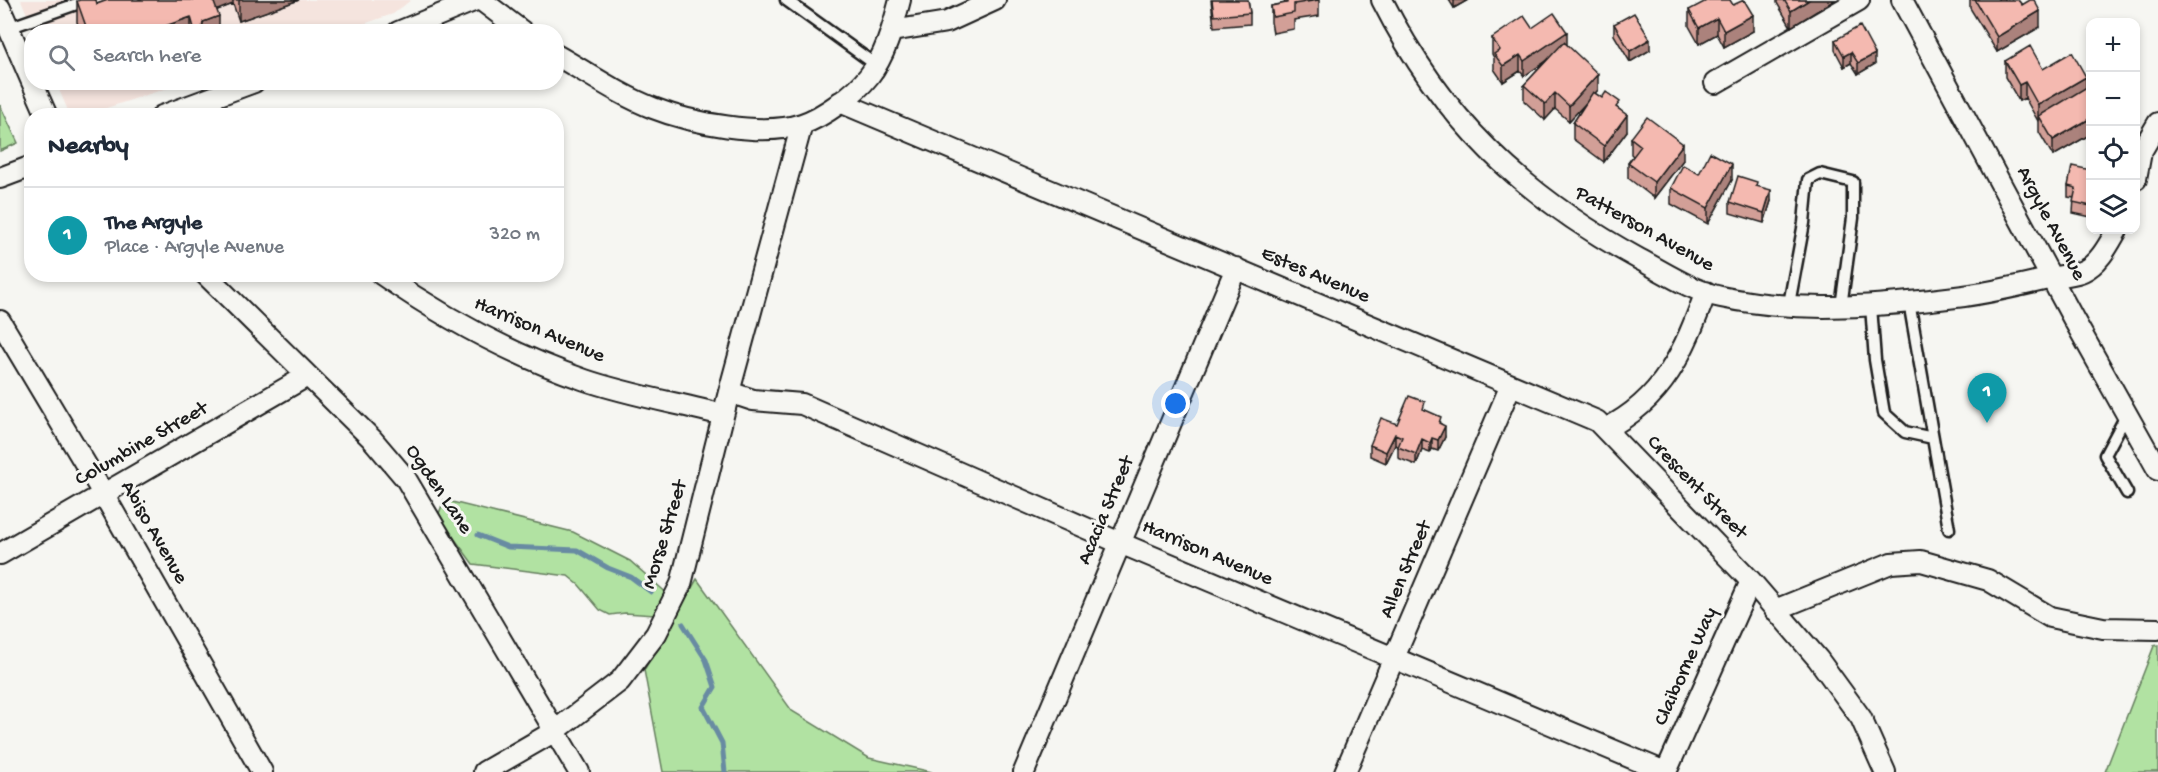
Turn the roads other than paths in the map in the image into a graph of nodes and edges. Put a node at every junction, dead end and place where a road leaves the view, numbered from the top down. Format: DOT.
graph roads {
  1 [pos="88,0"];
  2 [pos="476,0"];
  3 [pos="481,0"];
  4 [pos="786,0"];
  5 [pos="900,0"];
  6 [pos="995,0"];
  7 [pos="1382,0"];
  8 [pos="1859,0"];
  9 [pos="1902,0"];
  10 [pos="2,14"];
  11 [pos="418,24"];
  12 [pos="512,24"];
  13 [pos="892,31"];
  14 [pos="564,60"];
  15 [pos="24,64"];
  16 [pos="876,65"];
  17 [pos="1715,83"];
  18 [pos="36,90"];
  19 [pos="239,90"];
  20 [pos="840,102"];
  21 [pos="43,108"];
  22 [pos="205,108"];
  23 [pos="2158,123"];
  24 [pos="802,124"];
  25 [pos="2140,157"];
  26 [pos="24,169"];
  27 [pos="0,178"];
  28 [pos="2114,234"];
  29 [pos="1236,268"];
  30 [pos="2051,278"];
  31 [pos="213,282"];
  32 [pos="393,282"];
  33 [pos="1706,292"];
  34 [pos="1909,302"];
  35 [pos="1789,304"];
  36 [pos="1871,306"];
  37 [pos="1842,307"];
  38 [pos="0,321"];
  39 [pos="307,376"];
  40 [pos="1511,385"];
  41 [pos="729,392"];
  42 [pos="2127,414"];
  43 [pos="723,415"];
  44 [pos="1605,429"];
  45 [pos="1933,438"];
  46 [pos="2158,470"];
  47 [pos="2127,494"];
  48 [pos="104,495"];
  49 [pos="1949,529"];
  50 [pos="1120,543"];
  51 [pos="0,554"];
  52 [pos="1751,581"];
  53 [pos="1775,610"];
  54 [pos="2158,629"];
  55 [pos="1395,659"];
  56 [pos="555,731"];
  57 [pos="262,772"];
  58 [pos="484,772"];
  59 [pos="579,772"];
  60 [pos="1024,772"];
  61 [pos="1345,772"];
  62 [pos="1666,772"];
  63 [pos="1886,772"];
  1 -- 10 [label="lane"];
  2 -- 11 [label="street"];
  3 -- 12 [label="street"];
  4 -- 16 [label="lane"];
  5 -- 13 [label="street"];
  6 -- 13 [label="street"];
  7 -- 33 [label="street, Patterson Avenue"];
  8 -- 17 [label="street"];
  9 -- 30 [label="street, Argyle Avenue"];
  10 -- 15 [label="street"];
  13 -- 16 [label="street"];
  14 -- 24 [label="street"];
  16 -- 20 [label="street"];
  18 -- 21 [label="street"];
  19 -- 22 [label="street"];
  20 -- 24 [label="street"];
  20 -- 29 [label="street, Estes Avenue"];
  23 -- 25 [label="street"];
  24 -- 41 [label="street"];
  26 -- 27 [label="street"];
  28 -- 30 [label="street, Patterson Avenue"];
  29 -- 40 [label="street, Estes Avenue"];
  29 -- 50 [label="street, Acacia Street"];
  30 -- 34 [label="street, Patterson Avenue"];
  30 -- 42 [label="street, Argyle Avenue"];
  31 -- 39 [label="street, Ogden Lane"];
  32 -- 43 [label="street, Harrison Avenue"];
  33 -- 35 [label="street, Patterson Avenue"];
  33 -- 44 [label="street"];
  34 -- 36 [label="street, Patterson Avenue"];
  34 -- 45 [label="lane"];
  35 -- 37 [label="street, Patterson Avenue"];
  35 -- 37 [label="lane"];
  36 -- 37 [label="street, Patterson Avenue"];
  36 -- 45 [label="lane"];
  38 -- 48 [label="street, Abiso Avenue"];
  39 -- 48 [label="street, Columbine Street"];
  39 -- 56 [label="street, Ogden Lane"];
  40 -- 44 [label="street, Estes Avenue"];
  40 -- 55 [label="street, Allen Street"];
  41 -- 43 [label="street, Morse Street"];
  41 -- 50 [label="street, Harrison Avenue"];
  42 -- 46 [label="street, Argyle Avenue"];
  42 -- 47 [label="lane"];
  43 -- 56 [label="street, Morse Street"];
  44 -- 52 [label="street, Crescent Street"];
  45 -- 49 [label="lane"];
  48 -- 51 [label="street, Columbine Street"];
  48 -- 57 [label="street, Abiso Avenue"];
  50 -- 55 [label="street, Harrison Avenue"];
  50 -- 60 [label="street, Acacia Street"];
  52 -- 53 [label="street, Crescent Street"];
  52 -- 62 [label="street, Claiborne Way"];
  53 -- 54 [label="street"];
  53 -- 63 [label="street"];
  55 -- 61 [label="street, Allen Street"];
  55 -- 62 [label="street, Harrison Avenue"];
  56 -- 58 [label="street, Morse Street"];
  56 -- 59 [label="street, Ogden Lane"];
}
